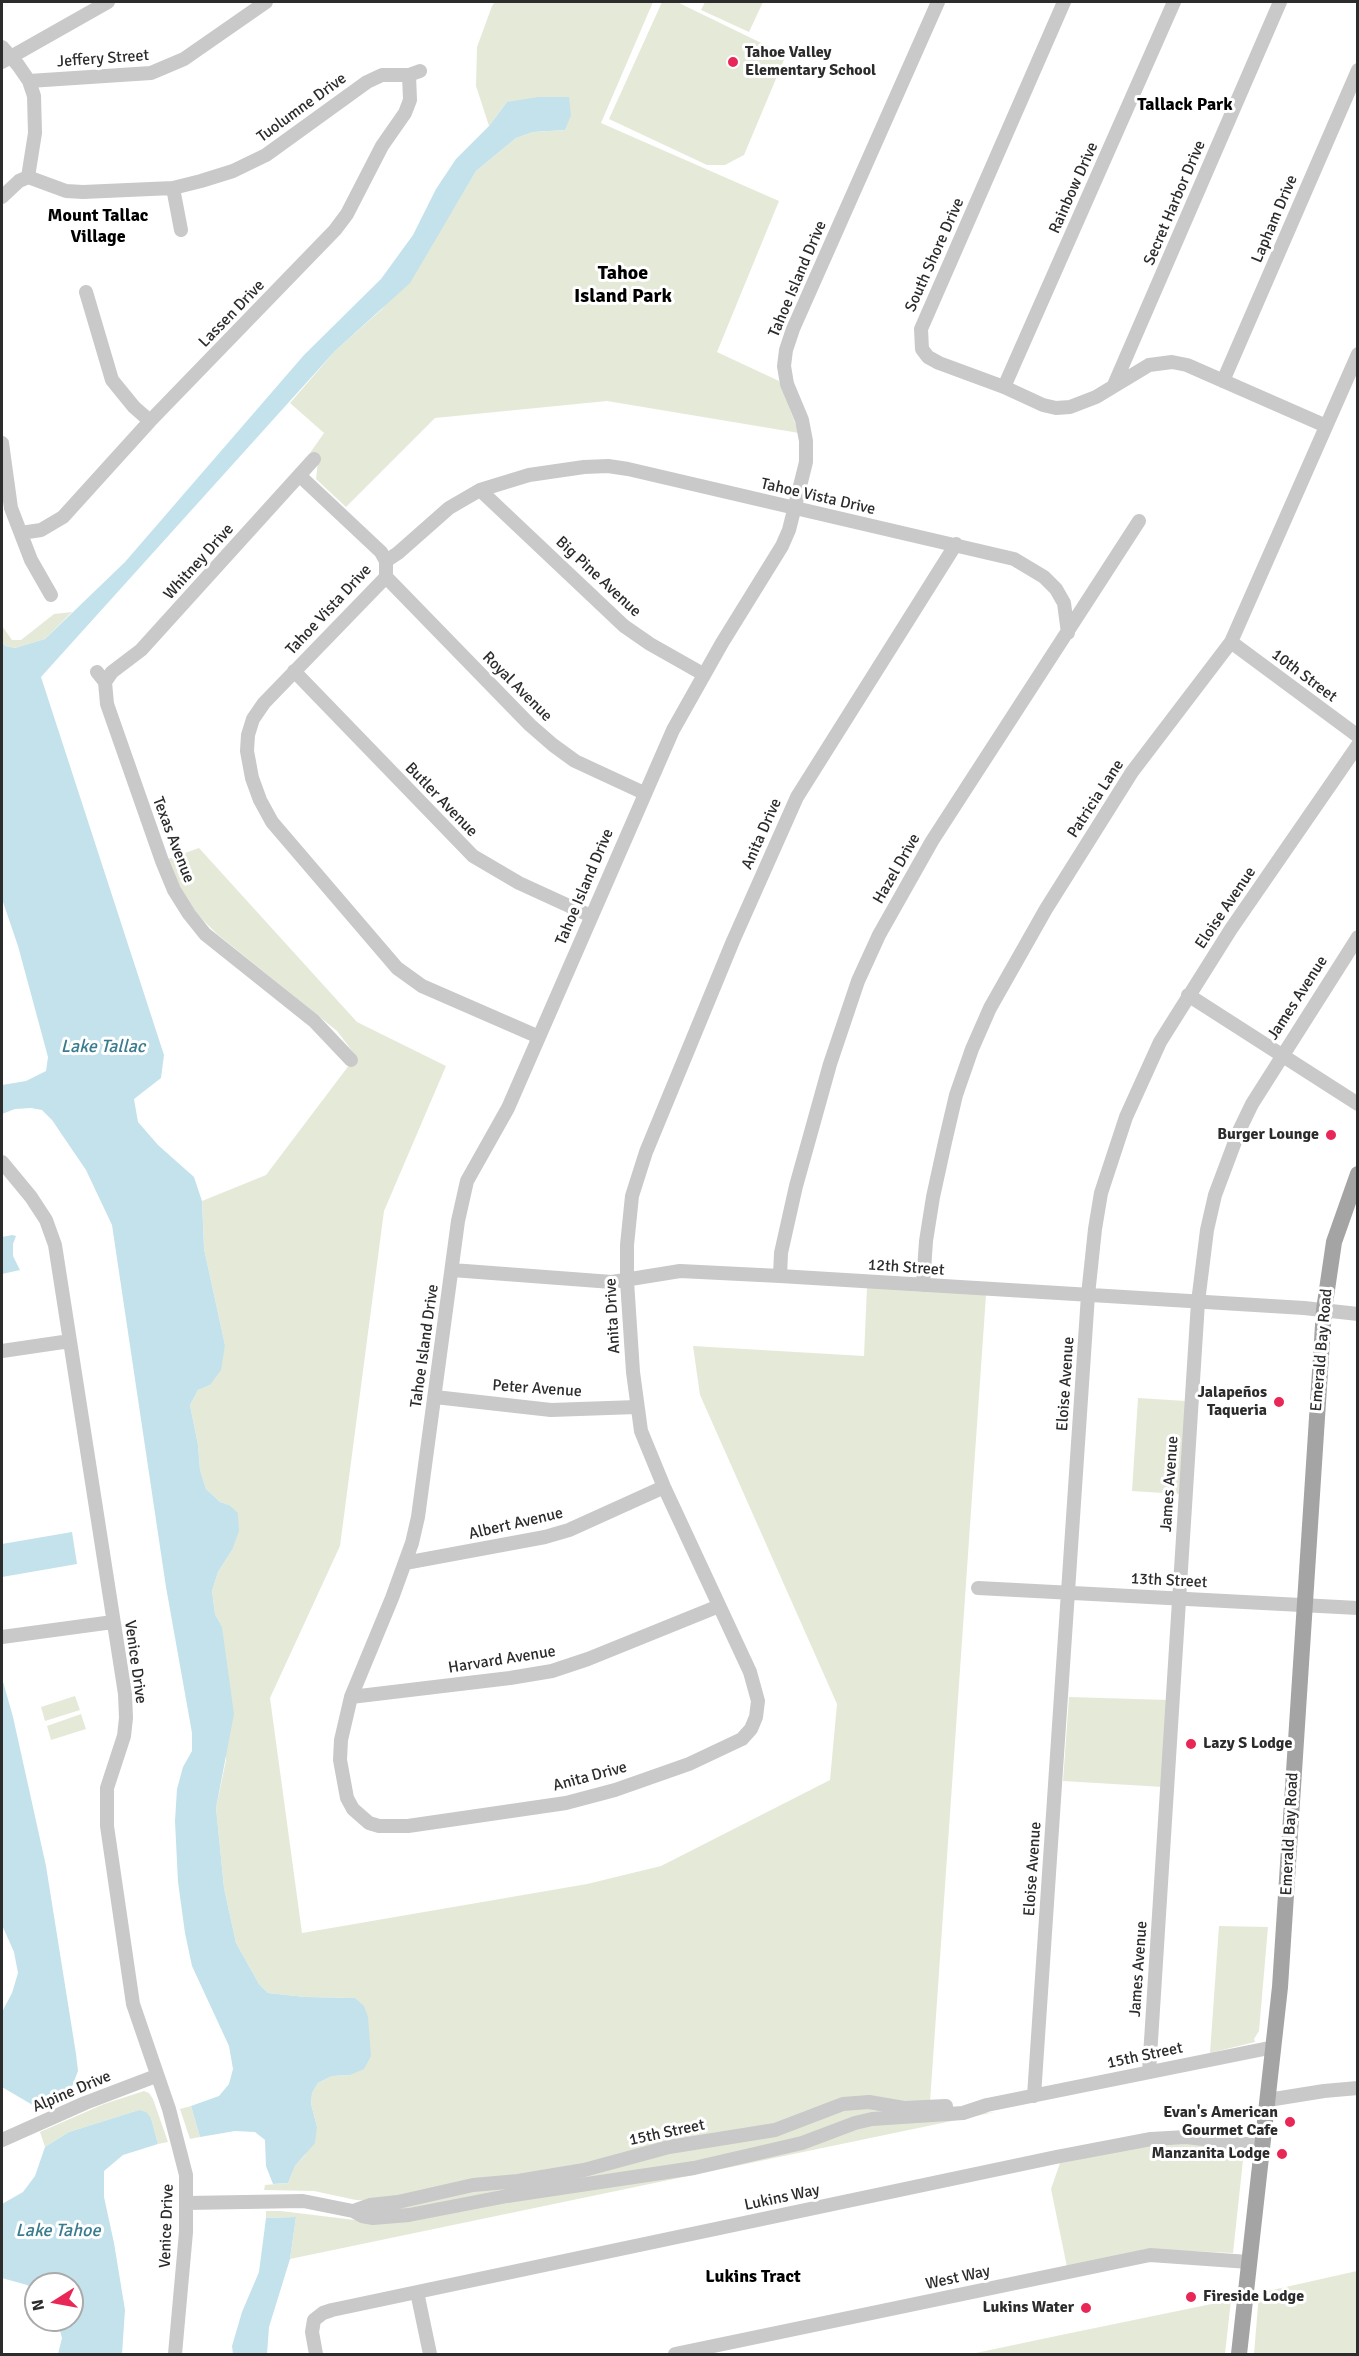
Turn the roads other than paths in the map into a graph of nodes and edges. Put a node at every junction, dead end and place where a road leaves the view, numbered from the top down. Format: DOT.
graph roads {
  1 [pos="108,2"];
  2 [pos="266,2"];
  3 [pos="938,2"];
  4 [pos="1064,2"];
  5 [pos="1174,2"];
  6 [pos="1280,2"];
  7 [pos="5,56"];
  8 [pos="1358,70"];
  9 [pos="415,73"];
  10 [pos="29,81"];
  11 [pos="28,177"];
  12 [pos="173,188"];
  13 [pos="2,197"];
  14 [pos="181,230"];
  15 [pos="86,292"];
  16 [pos="1358,354"];
  17 [pos="1223,381"];
  18 [pos="1114,385"];
  19 [pos="1004,387"];
  20 [pos="150,422"];
  21 [pos="1326,426"];
  22 [pos="2,443"];
  23 [pos="314,459"];
  24 [pos="300,476"];
  25 [pos="480,490"];
  26 [pos="795,510"];
  27 [pos="1139,521"];
  28 [pos="21,533"];
  29 [pos="956,544"];
  30 [pos="386,561"];
  31 [pos="386,577"];
  32 [pos="51,595"];
  33 [pos="1068,633"];
  34 [pos="1231,642"];
  35 [pos="294,670"];
  36 [pos="703,674"];
  37 [pos="101,677"];
  38 [pos="1358,736"];
  39 [pos="1358,745"];
  40 [pos="644,793"];
  41 [pos="591,916"];
  42 [pos="1358,937"];
  43 [pos="1188,995"];
  44 [pos="539,1036"];
  45 [pos="1282,1054"];
  46 [pos="351,1060"];
  47 [pos="1358,1104"];
  48 [pos="2,1162"];
  49 [pos="1358,1174"];
  50 [pos="452,1270"];
  51 [pos="780,1276"];
  52 [pos="627,1281"];
  53 [pos="923,1286"];
  54 [pos="1088,1295"];
  55 [pos="1198,1302"];
  56 [pos="1324,1310"];
  57 [pos="1358,1314"];
  58 [pos="70,1341"];
  59 [pos="2,1351"];
  60 [pos="435,1397"];
  61 [pos="637,1407"];
  62 [pos="664,1487"];
  63 [pos="405,1563"];
  64 [pos="978,1588"];
  65 [pos="1070,1592"];
  66 [pos="1179,1599"];
  67 [pos="719,1606"];
  68 [pos="1304,1606"];
  69 [pos="1358,1608"];
  70 [pos="113,1622"];
  71 [pos="2,1637"];
  72 [pos="351,1697"];
  73 [pos="361,1818"];
  74 [pos="1274,2047"];
  75 [pos="1149,2072"];
  76 [pos="156,2076"];
  77 [pos="1358,2088"];
  78 [pos="1034,2096"];
  79 [pos="1268,2100"];
  80 [pos="987,2105"];
  81 [pos="2,2140"];
  82 [pos="1263,2146"];
  83 [pos="187,2203"];
  84 [pos="353,2211"];
  85 [pos="1249,2262"];
  86 [pos="417,2292"];
  87 [pos="175,2355"];
  88 [pos="316,2355"];
  89 [pos="430,2355"];
  90 [pos="675,2355"];
  91 [pos="1239,2355"];
  1 -- 7 [label="street"];
  2 -- 10 [label="street, Jeffery Street"];
  3 -- 26 [label="street, Tahoe Island Drive"];
  4 -- 19 [label="street, South Shore Drive"];
  5 -- 19 [label="street, Rainbow Drive"];
  6 -- 18 [label="street, Secret Harbor Drive"];
  7 -- 10 [label="street"];
  8 -- 17 [label="street, Lapham Drive"];
  9 -- 12 [label="street, Tuolumne Drive"];
  9 -- 20 [label="street, Lassen Drive"];
  10 -- 11 [label="street"];
  11 -- 12 [label="street, Tuolumne Drive"];
  11 -- 13 [label="street"];
  12 -- 14 [label="street"];
  15 -- 20 [label="street"];
  16 -- 21 [label="street, Patricia Lane"];
  17 -- 18 [label="street, South Shore Drive"];
  17 -- 21 [label="street, South Shore Drive"];
  18 -- 19 [label="street, South Shore Drive"];
  20 -- 28 [label="street, Lassen Drive"];
  21 -- 34 [label="street, Patricia Lane"];
  22 -- 28 [label="street"];
  23 -- 24 [label="street, Whitney Drive"];
  24 -- 30 [label="street"];
  24 -- 37 [label="street, Whitney Drive"];
  25 -- 26 [label="street, Tahoe Vista Drive"];
  25 -- 30 [label="street, Tahoe Vista Drive"];
  25 -- 36 [label="street, Big Pine Avenue"];
  26 -- 29 [label="street, Tahoe Vista Drive"];
  26 -- 36 [label="street, Tahoe Island Drive"];
  27 -- 33 [label="street, Hazel Drive"];
  28 -- 32 [label="street"];
  29 -- 33 [label="street, Tahoe Vista Drive"];
  29 -- 52 [label="street, Anita Drive"];
  30 -- 31 [label="street, Tahoe Vista Drive"];
  31 -- 35 [label="street, Tahoe Vista Drive"];
  31 -- 40 [label="street, Royal Avenue"];
  33 -- 51 [label="street, Hazel Drive"];
  34 -- 38 [label="street, 10th Street"];
  34 -- 53 [label="street, Patricia Lane"];
  35 -- 41 [label="street, Butler Avenue"];
  35 -- 44 [label="street, Tahoe Vista Drive"];
  36 -- 40 [label="street, Tahoe Island Drive"];
  37 -- 46 [label="street, Texas Avenue"];
  39 -- 43 [label="street, Eloise Avenue"];
  40 -- 41 [label="street, Tahoe Island Drive"];
  41 -- 44 [label="street, Tahoe Island Drive"];
  42 -- 45 [label="street, James Avenue"];
  43 -- 45 [label="street"];
  43 -- 54 [label="street, Eloise Avenue"];
  44 -- 50 [label="street, Tahoe Island Drive"];
  45 -- 47 [label="street"];
  45 -- 55 [label="street, James Avenue"];
  48 -- 58 [label="street, Venice Drive"];
  49 -- 56 [label="main road, Emerald Bay Road"];
  50 -- 52 [label="street, 12th Street"];
  50 -- 60 [label="street, Tahoe Island Drive"];
  51 -- 52 [label="street, 12th Street"];
  51 -- 53 [label="street, 12th Street"];
  52 -- 61 [label="street, Anita Drive"];
  53 -- 54 [label="street, 12th Street"];
  54 -- 55 [label="street, 12th Street"];
  54 -- 65 [label="street, Eloise Avenue"];
  55 -- 56 [label="street, 12th Street"];
  55 -- 66 [label="street, James Avenue"];
  56 -- 57 [label="street, 12th Street"];
  56 -- 68 [label="main road, Emerald Bay Road"];
  58 -- 59 [label="street"];
  58 -- 70 [label="street, Venice Drive"];
  60 -- 61 [label="street, Peter Avenue"];
  60 -- 63 [label="street, Tahoe Island Drive"];
  61 -- 62 [label="street, Anita Drive"];
  62 -- 63 [label="street, Albert Avenue"];
  62 -- 67 [label="street, Anita Drive"];
  63 -- 72 [label="street, Tahoe Island Drive"];
  64 -- 65 [label="street, 13th Street"];
  65 -- 66 [label="street, 13th Street"];
  65 -- 78 [label="street, Eloise Avenue"];
  66 -- 68 [label="street, 13th Street"];
  66 -- 75 [label="street, James Avenue"];
  67 -- 72 [label="street, Harvard Avenue"];
  67 -- 73 [label="street, Anita Drive"];
  68 -- 69 [label="street, 13th Street"];
  68 -- 74 [label="main road, Emerald Bay Road"];
  70 -- 71 [label="street"];
  70 -- 76 [label="street, Venice Drive"];
  72 -- 73 [label="street, Tahoe Island Drive"];
  74 -- 75 [label="street, 15th Street"];
  74 -- 79 [label="main road, Emerald Bay Road"];
  75 -- 78 [label="street, 15th Street"];
  76 -- 81 [label="street, Alpine Drive"];
  76 -- 83 [label="street, Venice Drive"];
  77 -- 79 [label="street"];
  78 -- 80 [label="street, 15th Street"];
  79 -- 82 [label="main road, Emerald Bay Road"];
  80 -- 84 [label="street, 15th Street"];
  80 -- 84 [label="street, 15th Street"];
  82 -- 85 [label="main road, Emerald Bay Road"];
  82 -- 86 [label="street, Lukins Way"];
  83 -- 84 [label="street, 15th Street"];
  83 -- 87 [label="street, Venice Drive"];
  85 -- 90 [label="street, West Way"];
  85 -- 91 [label="main road, Emerald Bay Road"];
  86 -- 88 [label="street, Lukins Way"];
  86 -- 89 [label="street"];
}
